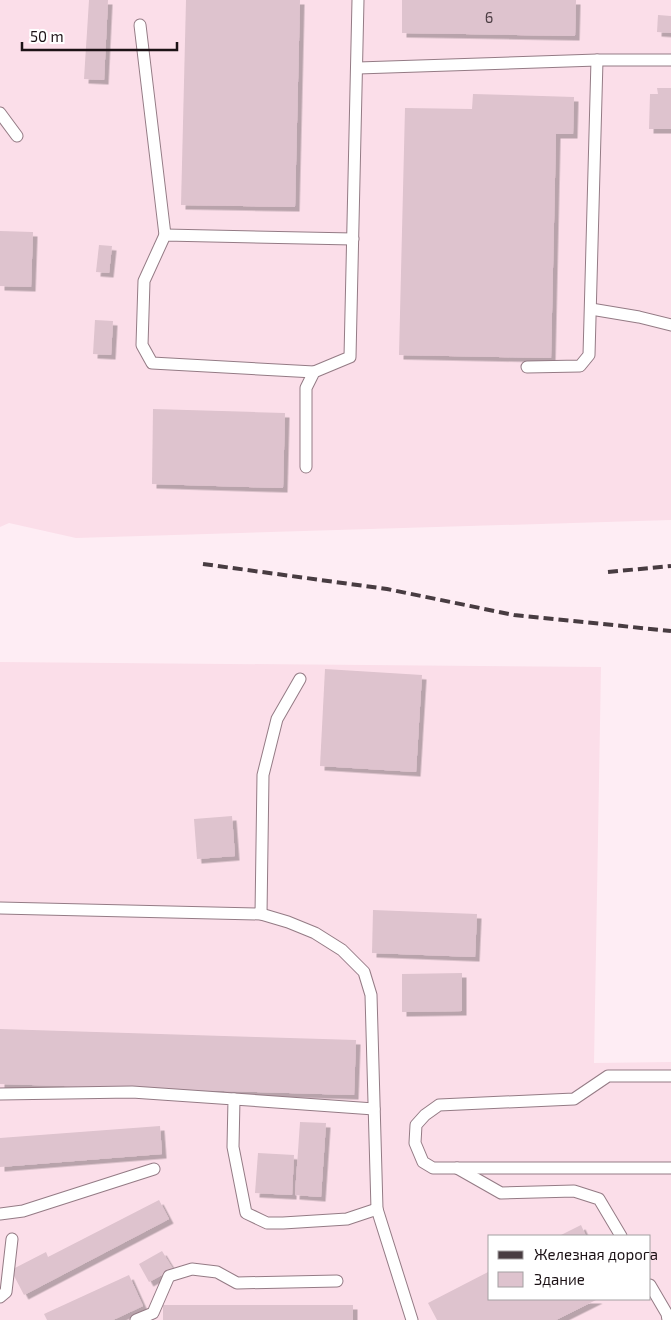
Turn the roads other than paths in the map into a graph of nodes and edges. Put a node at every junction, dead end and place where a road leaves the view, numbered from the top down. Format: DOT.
graph roads {
  1 [pos="358,0"];
  2 [pos="140,25"];
  3 [pos="597,60"];
  4 [pos="671,60"];
  5 [pos="358,68"];
  6 [pos="0,113"];
  7 [pos="17,136"];
  8 [pos="165,235"];
  9 [pos="353,239"];
  10 [pos="591,309"];
  11 [pos="671,325"];
  12 [pos="527,367"];
  13 [pos="314,372"];
  14 [pos="306,467"];
  15 [pos="300,679"];
  16 [pos="0,908"];
  17 [pos="261,914"];
  18 [pos="671,1076"];
  19 [pos="0,1094"];
  20 [pos="234,1099"];
  21 [pos="374,1110"];
  22 [pos="456,1168"];
  23 [pos="671,1168"];
  24 [pos="154,1169"];
  25 [pos="377,1209"];
  26 [pos="0,1214"];
  27 [pos="620,1235"];
  28 [pos="12,1239"];
  29 [pos="337,1281"];
  30 [pos="651,1287"];
  31 [pos="0,1297"];
  32 [pos="136,1320"];
  33 [pos="412,1320"];
  34 [pos="668,1320"];
  1 -- 5 [label="lane"];
  2 -- 8 [label="lane"];
  3 -- 4 [label="lane"];
  3 -- 5 [label="lane"];
  3 -- 10 [label="lane"];
  5 -- 9 [label="lane"];
  6 -- 7 [label="lane"];
  8 -- 9 [label="lane"];
  8 -- 13 [label="lane"];
  9 -- 13 [label="lane"];
  10 -- 11 [label="lane"];
  10 -- 12 [label="lane"];
  13 -- 14 [label="lane"];
  15 -- 17 [label="lane"];
  16 -- 17 [label="lane"];
  17 -- 21 [label="lane"];
  18 -- 22 [label="lane"];
  19 -- 20 [label="lane"];
  20 -- 21 [label="lane"];
  20 -- 25 [label="lane"];
  21 -- 25 [label="lane"];
  22 -- 23 [label="lane"];
  22 -- 27 [label="lane"];
  24 -- 26 [label="lane"];
  25 -- 33 [label="lane"];
  28 -- 31 [label="lane"];
  29 -- 32 [label="lane"];
  30 -- 34 [label="lane"];
}
